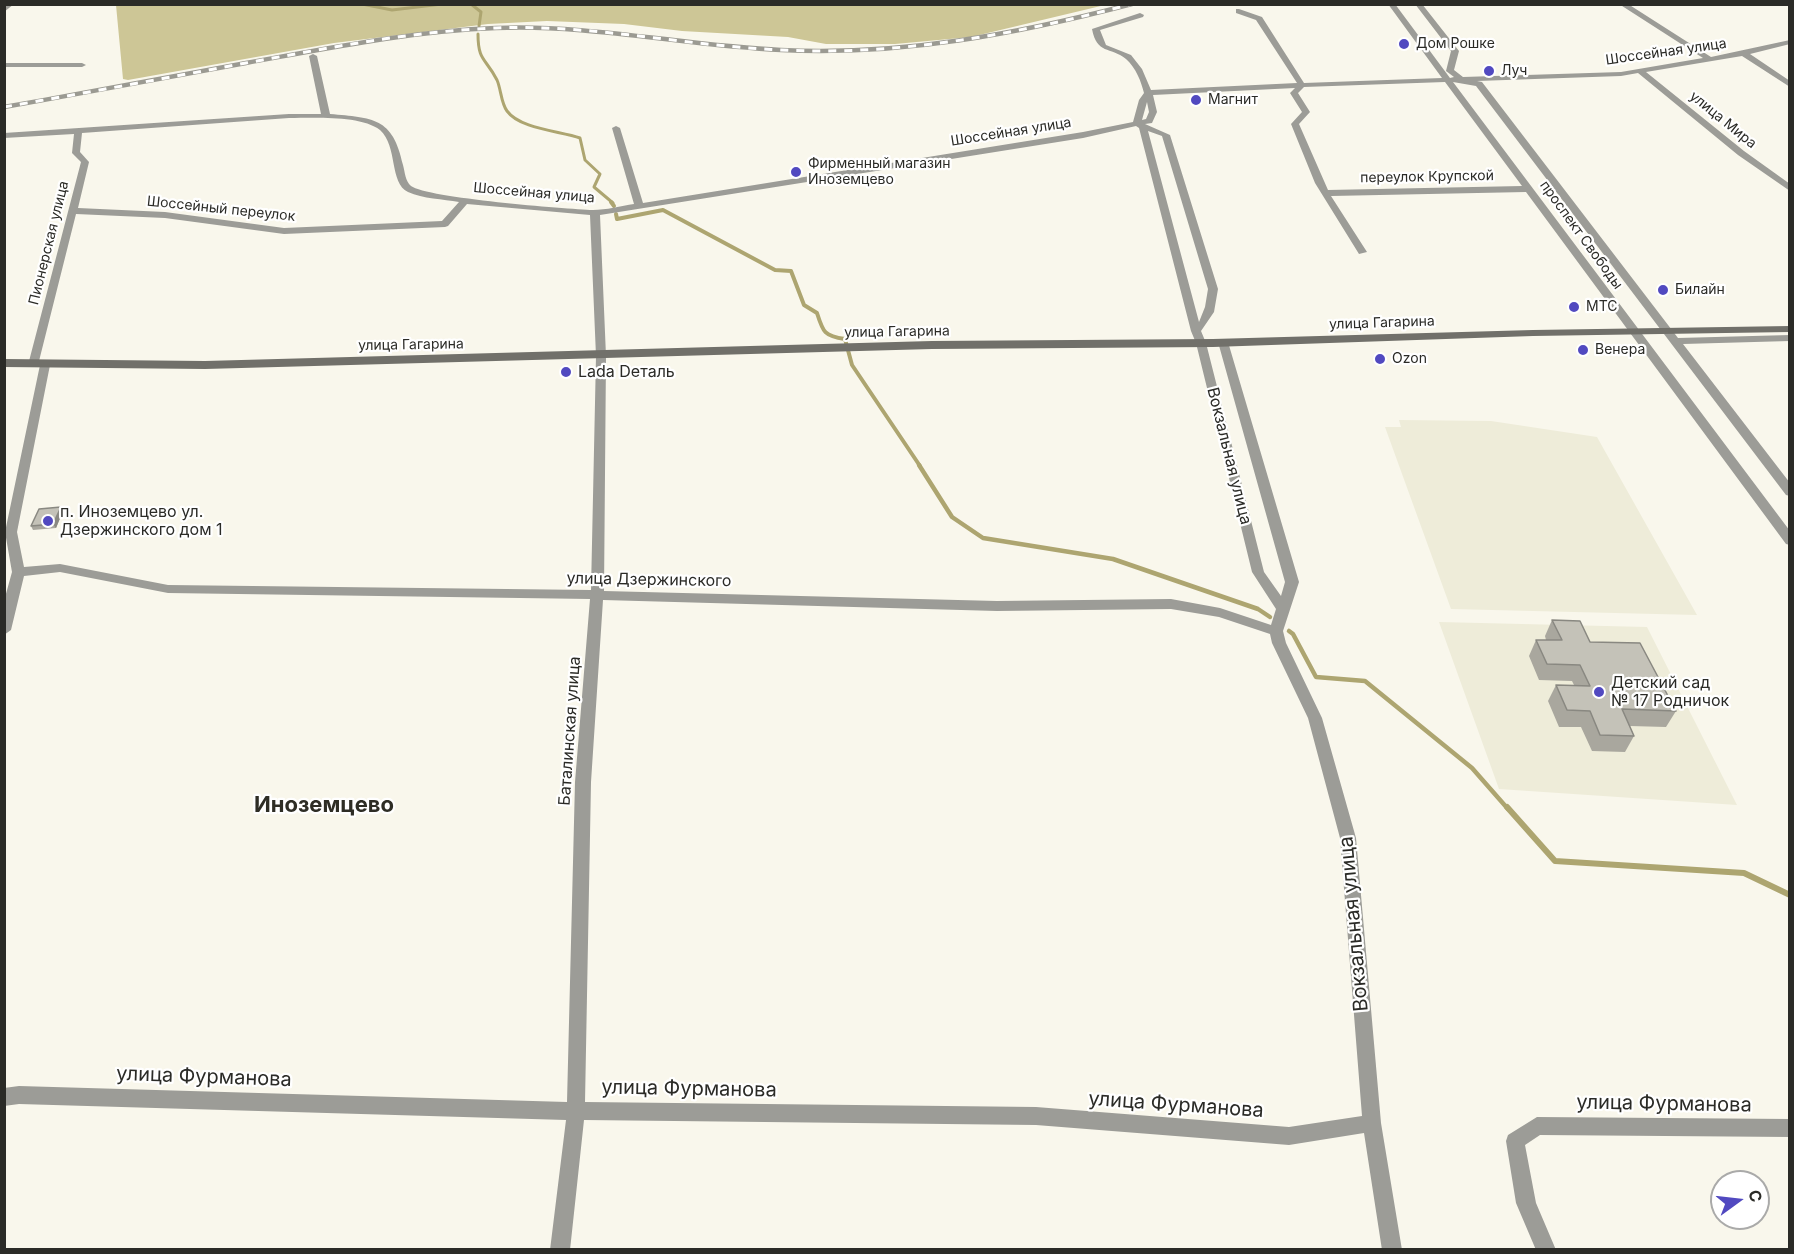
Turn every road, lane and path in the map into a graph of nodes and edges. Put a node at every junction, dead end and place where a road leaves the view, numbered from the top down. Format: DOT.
graph roads {
  1 [pos="11,4"];
  2 [pos="1391,4"];
  3 [pos="1418,4"];
  4 [pos="1622,4"];
  5 [pos="4,10"];
  6 [pos="1239,11"];
  7 [pos="1140,15"];
  8 [pos="1790,42"];
  9 [pos="1743,53"];
  10 [pos="313,56"];
  11 [pos="1709,59"];
  12 [pos="82,64"];
  13 [pos="4,65"];
  14 [pos="1640,71"];
  15 [pos="1449,80"];
  16 [pos="1462,80"];
  17 [pos="1302,85"];
  18 [pos="1790,85"];
  19 [pos="1149,93"];
  20 [pos="326,116"];
  21 [pos="1140,126"];
  22 [pos="616,128"];
  23 [pos="78,131"];
  24 [pos="4,136"];
  25 [pos="1790,188"];
  26 [pos="1530,189"];
  27 [pos="1325,193"];
  28 [pos="465,201"];
  29 [pos="639,206"];
  30 [pos="72,212"];
  31 [pos="596,213"];
  32 [pos="1362,252"];
  33 [pos="1790,328"];
  34 [pos="1667,331"];
  35 [pos="1635,332"];
  36 [pos="1199,337"];
  37 [pos="1790,339"];
  38 [pos="1675,341"];
  39 [pos="1223,342"];
  40 [pos="602,356"];
  41 [pos="4,363"];
  42 [pos="39,365"];
  43 [pos="1790,492"];
  44 [pos="1790,541"];
  45 [pos="18,572"];
  46 [pos="597,595"];
  47 [pos="1284,610"];
  48 [pos="4,630"];
  49 [pos="1276,631"];
  50 [pos="4,1098"];
  51 [pos="576,1110"];
  52 [pos="1372,1123"];
  53 [pos="1790,1128"];
  54 [pos="560,1250"];
  55 [pos="1392,1250"];
  56 [pos="1546,1250"];
  1 -- 5 [label="street"];
  2 -- 15 [label="street, проспект Свободы"];
  3 -- 16 [label="street"];
  4 -- 11 [label="street"];
  6 -- 17 [label="street"];
  7 -- 19 [label="street"];
  8 -- 9 [label="street, Шоссейная улица"];
  9 -- 11 [label="street, Шоссейная улица"];
  9 -- 18 [label="street"];
  10 -- 20 [label="street"];
  11 -- 14 [label="street, Шоссейная улица"];
  12 -- 13 [label="street"];
  14 -- 16 [label="street, Шоссейная улица"];
  14 -- 25 [label="street, улица Мира"];
  15 -- 16 [label="street, Шоссейная улица"];
  15 -- 17 [label="street, Шоссейная улица"];
  15 -- 26 [label="street, проспект Свободы"];
  16 -- 34 [label="street, проспект Свободы"];
  17 -- 19 [label="street, Шоссейная улица"];
  17 -- 27 [label="street"];
  19 -- 21 [label="street"];
  19 -- 21 [label="street"];
  20 -- 23 [label="street, Шоссейная улица"];
  20 -- 28 [label="street, Шоссейная улица"];
  21 -- 29 [label="street, Шоссейная улица"];
  21 -- 36 [label="street, Вокзальная улица"];
  21 -- 36 [label="street"];
  22 -- 29 [label="street"];
  23 -- 24 [label="street, Шоссейная улица"];
  23 -- 30 [label="street, Пионерская улица"];
  26 -- 27 [label="street, переулок Крупской"];
  26 -- 35 [label="street, проспект Свободы"];
  27 -- 32 [label="street"];
  28 -- 30 [label="street, Шоссейный переулок"];
  28 -- 31 [label="street, Шоссейная улица"];
  29 -- 31 [label="street, Шоссейная улица"];
  30 -- 42 [label="street, Пионерская улица"];
  31 -- 40 [label="street, Баталинская улица"];
  33 -- 34 [label="main road, улица Гагарина"];
  34 -- 35 [label="main road, улица Гагарина"];
  34 -- 38 [label="street, проспект Свободы"];
  35 -- 39 [label="main road, улица Гагарина"];
  35 -- 44 [label="street, проспект Свободы"];
  36 -- 39 [label="main road, улица Гагарина"];
  36 -- 40 [label="main road, улица Гагарина"];
  36 -- 47 [label="street, Вокзальная улица"];
  37 -- 38 [label="street"];
  38 -- 43 [label="street, проспект Свободы"];
  39 -- 47 [label="street, Вокзальная улица"];
  40 -- 42 [label="main road, улица Гагарина"];
  40 -- 46 [label="street, Баталинская улица"];
  41 -- 42 [label="main road, улица Гагарина"];
  42 -- 45 [label="street, Пионерская улица"];
  45 -- 46 [label="street, улица Дзержинского"];
  45 -- 48 [label="street, Пионерская улица"];
  46 -- 49 [label="street, улица Дзержинского"];
  46 -- 51 [label="street, Баталинская улица"];
  47 -- 49 [label="street, Вокзальная улица"];
  49 -- 52 [label="street, Вокзальная улица"];
  50 -- 51 [label="street, улица Фурманова"];
  51 -- 52 [label="street, улица Фурманова"];
  51 -- 54 [label="street, Баталинская улица"];
  52 -- 55 [label="street, Вокзальная улица"];
  53 -- 56 [label="street, улица Фурманова"];
}
